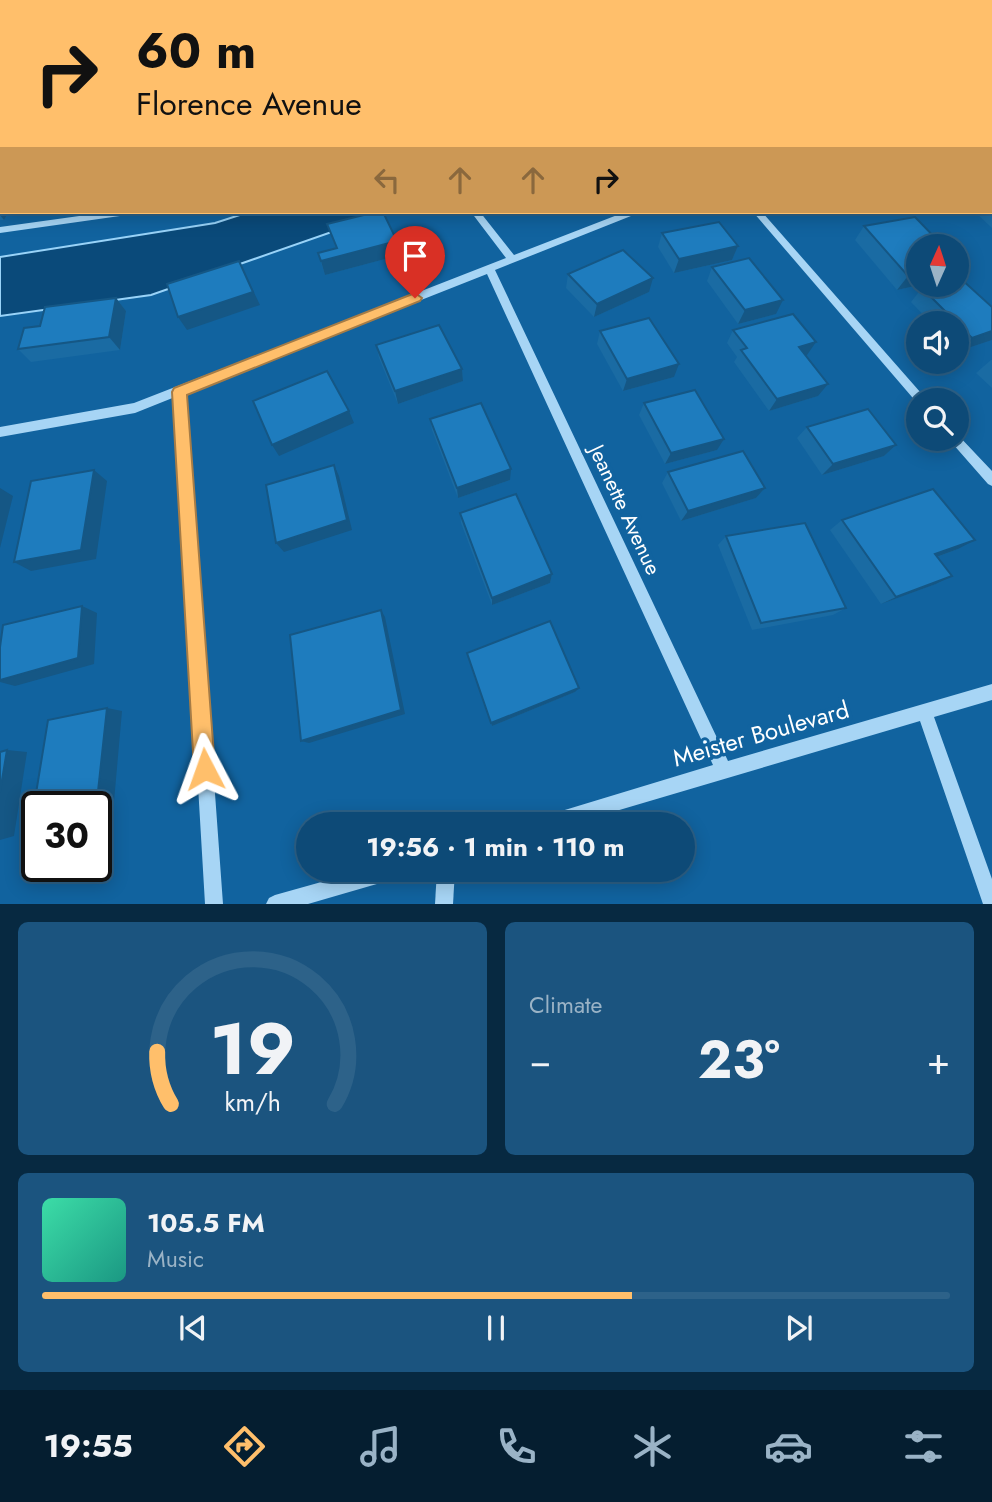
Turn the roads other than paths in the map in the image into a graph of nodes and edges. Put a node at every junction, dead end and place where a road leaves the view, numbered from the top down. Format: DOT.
graph roads {
  1 [pos="113,214"];
  2 [pos="477,214"];
  3 [pos="628,214"];
  4 [pos="759,214"];
  5 [pos="0,230"];
  6 [pos="512,259"];
  7 [pos="489,268"];
  8 [pos="911,388"];
  9 [pos="180,392"];
  10 [pos="0,432"];
  11 [pos="967,451"];
  12 [pos="992,480"];
  13 [pos="992,692"];
  14 [pos="925,712"];
  15 [pos="723,769"];
  16 [pos="584,812"];
  17 [pos="352,882"];
  18 [pos="445,882"];
  19 [pos="214,904"];
  20 [pos="275,904"];
  21 [pos="444,904"];
  22 [pos="992,904"];
  1 -- 5 [label="street"];
  2 -- 6 [label="street"];
  3 -- 6 [label="street"];
  4 -- 8 [label="street"];
  6 -- 7 [label="street"];
  7 -- 9 [label="street"];
  7 -- 15 [label="street, Jeanette Avenue"];
  9 -- 10 [label="street"];
  9 -- 19 [label="street"];
  11 -- 12 [label="street"];
  13 -- 14 [label="street, Meister Boulevard"];
  14 -- 15 [label="street, Meister Boulevard"];
  14 -- 22 [label="street"];
  15 -- 16 [label="street, Meister Boulevard"];
  17 -- 20 [label="street"];
  18 -- 21 [label="street"];
}
